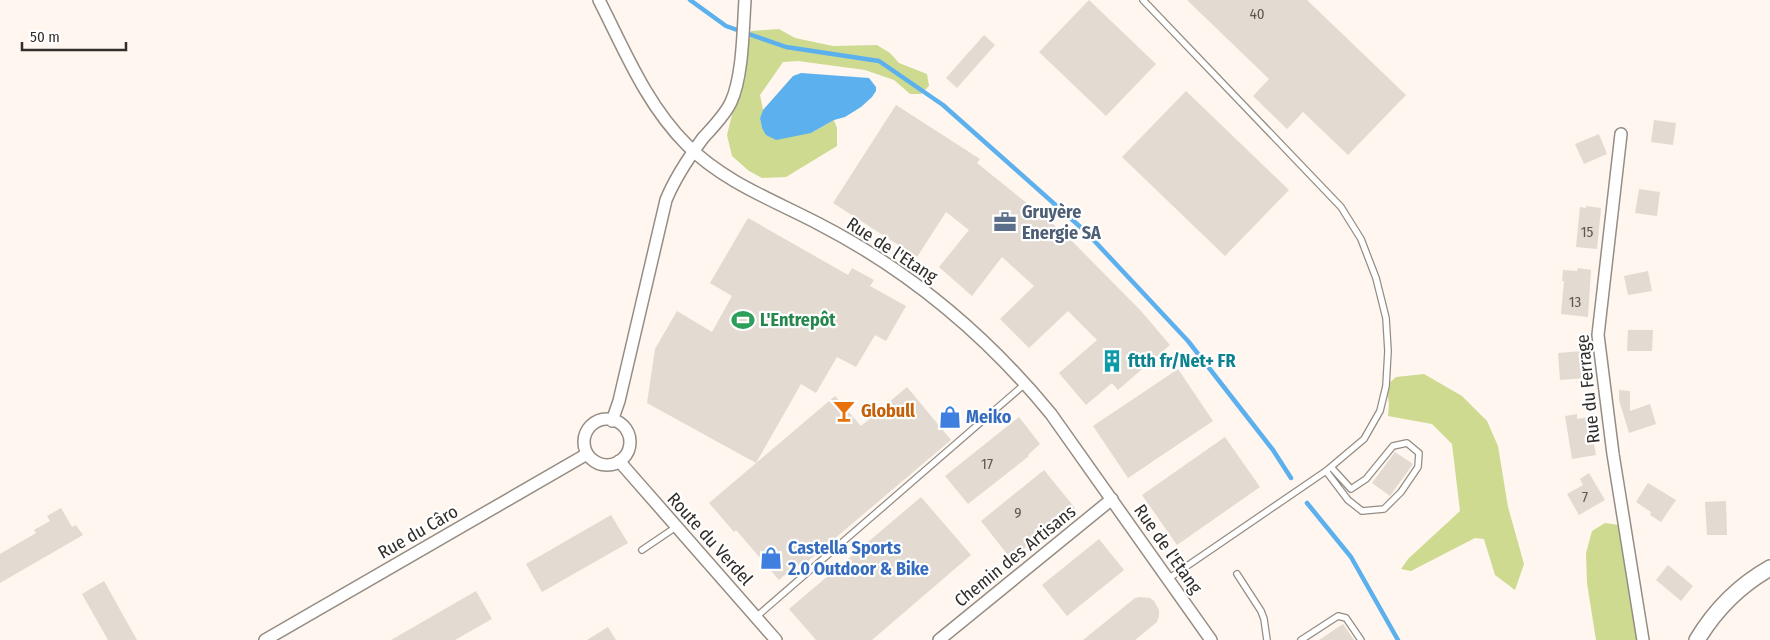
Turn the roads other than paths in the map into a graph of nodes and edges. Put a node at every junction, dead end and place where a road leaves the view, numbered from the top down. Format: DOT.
graph roads {
  1 [pos="599,0"];
  2 [pos="745,0"];
  3 [pos="1143,0"];
  4 [pos="1621,134"];
  5 [pos="694,151"];
  6 [pos="1026,383"];
  7 [pos="612,420"];
  8 [pos="587,454"];
  9 [pos="619,461"];
  10 [pos="1329,469"];
  11 [pos="1112,499"];
  12 [pos="676,527"];
  13 [pos="642,550"];
  14 [pos="1770,568"];
  15 [pos="1237,574"];
  16 [pos="1168,579"];
  17 [pos="756,617"];
  18 [pos="265,640"];
  19 [pos="776,640"];
  20 [pos="939,640"];
  21 [pos="1211,640"];
  22 [pos="1267,640"];
  23 [pos="1301,640"];
  24 [pos="1361,640"];
  25 [pos="1642,640"];
  26 [pos="1697,640"];
  1 -- 5 [label="street, Rue de l'Etang"];
  2 -- 5 [label="street"];
  3 -- 10 [label="lane"];
  4 -- 25 [label="street, Rue du Ferrage"];
  5 -- 6 [label="street, Rue de l'Etang"];
  5 -- 7 [label="street"];
  6 -- 11 [label="street, Rue de l'Etang"];
  6 -- 17 [label="lane"];
  7 -- 8 [label="street"];
  7 -- 9 [label="street"];
  8 -- 9 [label="street"];
  8 -- 18 [label="street, Rue du Câro"];
  9 -- 12 [label="street, Route du Verdel"];
  10 -- 10 [label="lane"];
  10 -- 16 [label="lane"];
  11 -- 16 [label="street, Rue de l'Etang"];
  11 -- 20 [label="street, Chemin des Artisans"];
  12 -- 13 [label="lane"];
  12 -- 17 [label="street, Route du Verdel"];
  14 -- 26 [label="street"];
  15 -- 22 [label="lane"];
  16 -- 21 [label="street, Rue de l'Etang"];
  17 -- 19 [label="street, Route du Verdel"];
  23 -- 24 [label="lane"];
}
